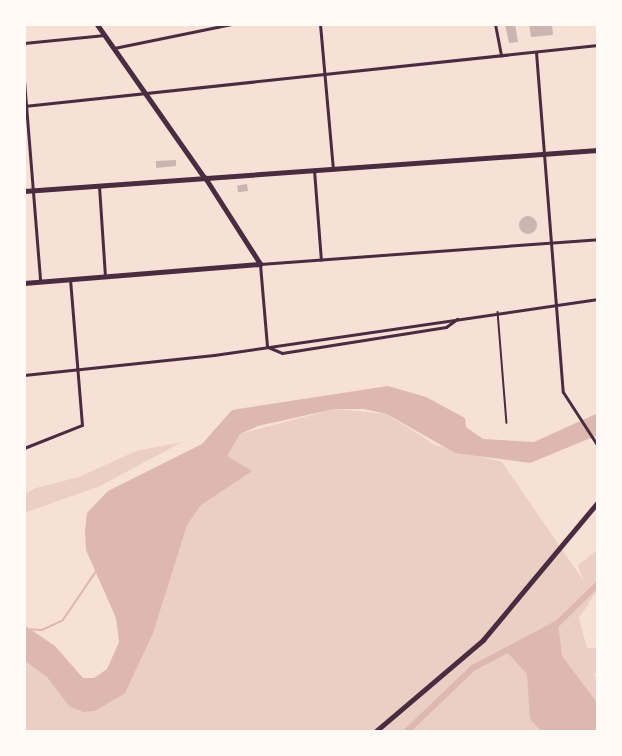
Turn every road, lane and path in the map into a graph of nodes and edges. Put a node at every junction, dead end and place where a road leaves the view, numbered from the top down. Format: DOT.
graph roads {
  1 [pos="97,24"];
  2 [pos="232,24"];
  3 [pos="320,24"];
  4 [pos="495,24"];
  5 [pos="211,26"];
  6 [pos="105,35"];
  7 [pos="24,43"];
  8 [pos="598,45"];
  9 [pos="114,48"];
  10 [pos="536,51"];
  11 [pos="501,56"];
  12 [pos="324,75"];
  13 [pos="24,80"];
  14 [pos="147,94"];
  15 [pos="25,106"];
  16 [pos="598,150"];
  17 [pos="543,154"];
  18 [pos="333,169"];
  19 [pos="314,170"];
  20 [pos="204,178"];
  21 [pos="99,186"];
  22 [pos="33,190"];
  23 [pos="24,191"];
  24 [pos="598,239"];
  25 [pos="550,243"];
  26 [pos="321,260"];
  27 [pos="260,264"];
  28 [pos="105,276"];
  29 [pos="70,279"];
  30 [pos="40,282"];
  31 [pos="24,283"];
  32 [pos="598,299"];
  33 [pos="556,304"];
  34 [pos="498,312"];
  35 [pos="459,318"];
  36 [pos="267,346"];
  37 [pos="79,369"];
  38 [pos="24,375"];
  39 [pos="507,423"];
  40 [pos="598,446"];
  41 [pos="24,448"];
  42 [pos="598,501"];
  43 [pos="375,732"];
  1 -- 6 [label="street"];
  2 -- 5 [label="street"];
  3 -- 12 [label="street"];
  4 -- 11 [label="street"];
  5 -- 9 [label="street"];
  6 -- 7 [label="street"];
  6 -- 9 [label="street"];
  8 -- 10 [label="street"];
  9 -- 14 [label="street"];
  10 -- 11 [label="street"];
  10 -- 17 [label="street"];
  11 -- 12 [label="street"];
  12 -- 14 [label="street"];
  12 -- 18 [label="street"];
  13 -- 15 [label="street"];
  14 -- 15 [label="street"];
  14 -- 20 [label="street"];
  15 -- 22 [label="street"];
  16 -- 17 [label="main road"];
  17 -- 18 [label="main road"];
  17 -- 25 [label="street"];
  18 -- 19 [label="main road"];
  19 -- 20 [label="main road"];
  19 -- 26 [label="street"];
  20 -- 21 [label="main road"];
  20 -- 27 [label="street"];
  21 -- 22 [label="main road"];
  21 -- 28 [label="street"];
  22 -- 23 [label="main road"];
  22 -- 30 [label="street"];
  24 -- 25 [label="street"];
  25 -- 26 [label="street"];
  25 -- 33 [label="street"];
  26 -- 27 [label="street"];
  27 -- 28 [label="street"];
  27 -- 36 [label="street"];
  28 -- 29 [label="street"];
  29 -- 30 [label="street"];
  29 -- 37 [label="street"];
  30 -- 31 [label="street"];
  32 -- 33 [label="street"];
  33 -- 34 [label="street"];
  33 -- 40 [label="street"];
  34 -- 35 [label="street"];
  34 -- 39 [label="lane"];
  35 -- 36 [label="street"];
  35 -- 36 [label="street"];
  36 -- 37 [label="street"];
  37 -- 38 [label="street"];
  37 -- 41 [label="street"];
  42 -- 43 [label="street"];
}
